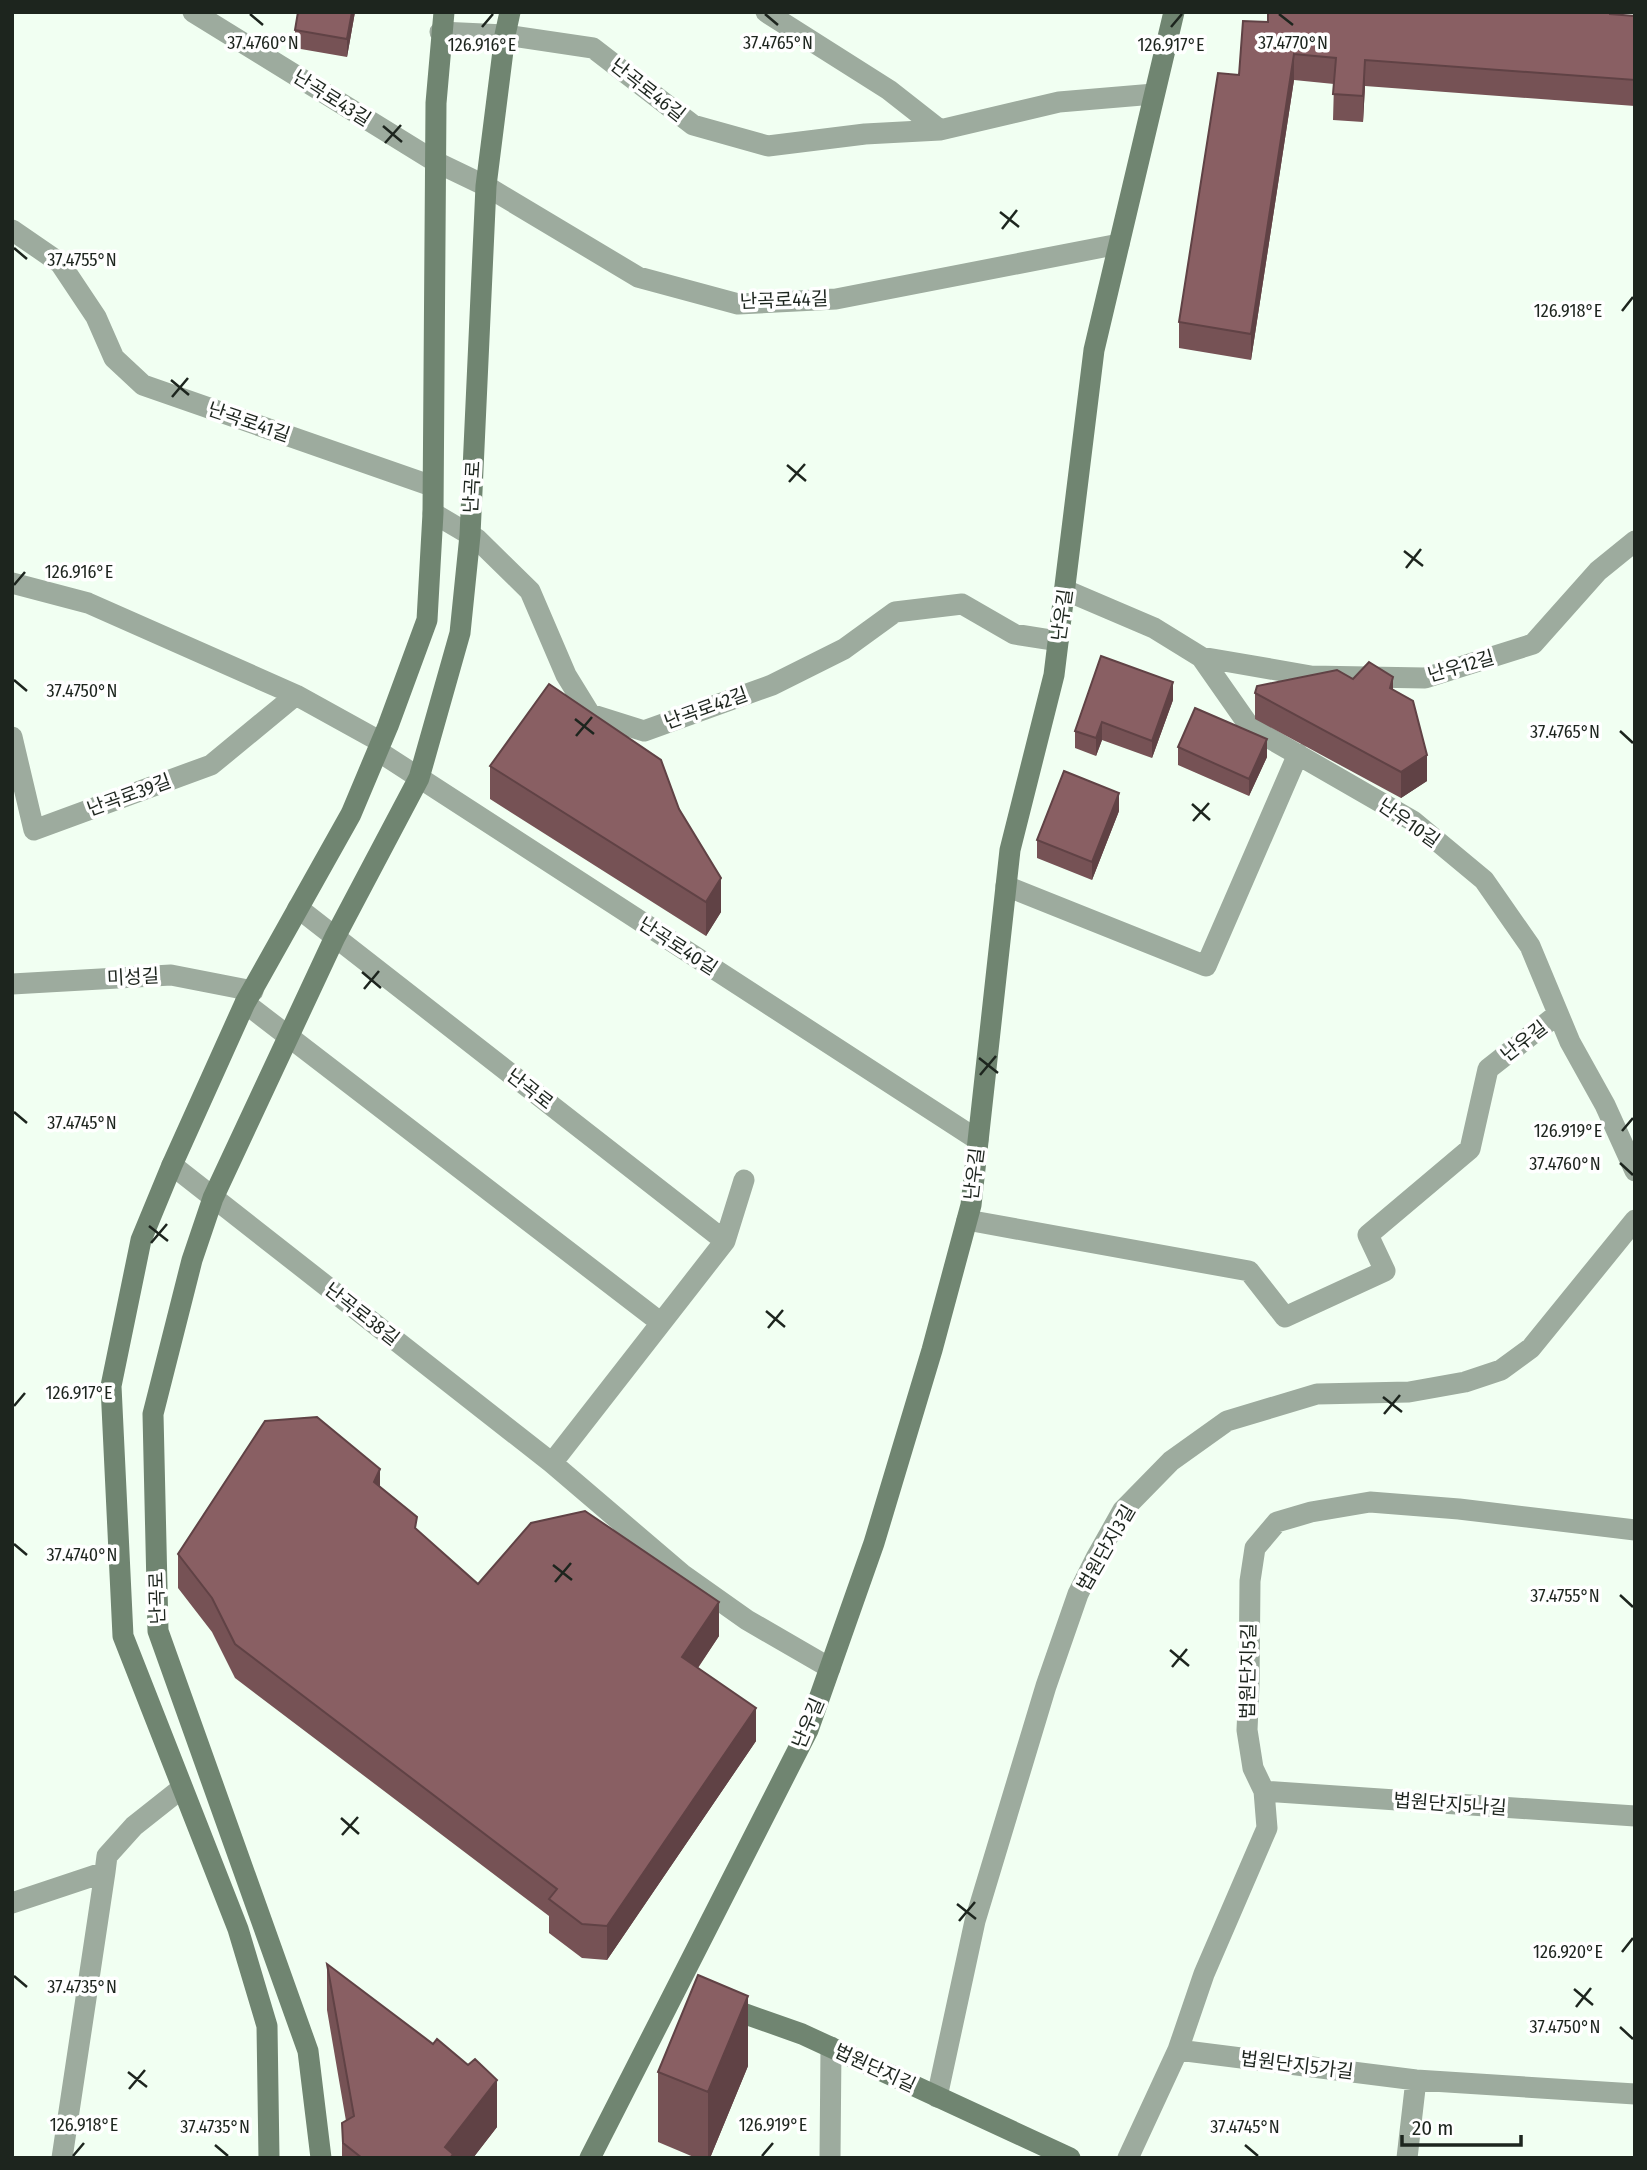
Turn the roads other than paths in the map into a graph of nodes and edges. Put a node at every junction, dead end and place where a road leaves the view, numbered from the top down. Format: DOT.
graph roads {
  1 [pos="193,12"];
  2 [pos="510,12"];
  3 [pos="766,12"];
  4 [pos="1174,12"];
  5 [pos="442,22"];
  6 [pos="505,35"];
  7 [pos="1154,94"];
  8 [pos="940,130"];
  9 [pos="436,162"];
  10 [pos="486,186"];
  11 [pos="12,230"];
  12 [pos="1119,244"];
  13 [pos="432,486"];
  14 [pos="433,513"];
  15 [pos="470,535"];
  16 [pos="1635,541"];
  17 [pos="12,583"];
  18 [pos="1065,590"];
  19 [pos="1058,641"];
  20 [pos="1202,657"];
  21 [pos="296,695"];
  22 [pos="12,737"];
  23 [pos="379,747"];
  24 [pos="1298,754"];
  25 [pos="419,778"];
  26 [pos="1006,886"];
  27 [pos="298,908"];
  28 [pos="335,937"];
  29 [pos="12,984"];
  30 [pos="249,997"];
  31 [pos="1559,1014"];
  32 [pos="287,1035"];
  33 [pos="978,1140"];
  34 [pos="172,1165"];
  35 [pos="1635,1171"];
  36 [pos="744,1180"];
  37 [pos="213,1198"];
  38 [pos="967,1220"];
  39 [pos="1635,1220"];
  40 [pos="725,1241"];
  41 [pos="660,1322"];
  42 [pos="552,1463"];
  43 [pos="1635,1530"];
  44 [pos="830,1668"];
  45 [pos="182,1788"];
  46 [pos="1265,1791"];
  47 [pos="1635,1816"];
  48 [pos="105,1871"];
  49 [pos="12,1903"];
  50 [pos="674,1989"];
  51 [pos="831,2047"];
  52 [pos="1178,2050"];
  53 [pos="1416,2080"];
  54 [pos="1635,2094"];
  55 [pos="937,2097"];
  56 [pos="62,2158"];
  57 [pos="269,2158"];
  58 [pos="321,2158"];
  59 [pos="590,2158"];
  60 [pos="830,2158"];
  61 [pos="1070,2158"];
  62 [pos="1128,2158"];
  63 [pos="1407,2158"];
  1 -- 9 [label="street, 난곡로43길"];
  2 -- 6 [label="main road, 난곡로"];
  3 -- 8 [label="street"];
  4 -- 7 [label="main road, 난우길"];
  5 -- 6 [label="street, 난곡로46길"];
  5 -- 9 [label="main road, 난곡로"];
  6 -- 8 [label="street, 난곡로46길"];
  6 -- 10 [label="main road, 난곡로"];
  7 -- 8 [label="street, 난곡로46길"];
  7 -- 12 [label="main road, 난우길"];
  9 -- 10 [label="street, 난곡로44길"];
  9 -- 13 [label="main road, 난곡로"];
  10 -- 12 [label="street, 난곡로44길"];
  10 -- 15 [label="main road, 난곡로"];
  11 -- 13 [label="street, 난곡로41길"];
  12 -- 18 [label="main road, 난우길"];
  13 -- 14 [label="main road, 난곡로"];
  14 -- 15 [label="street, 난곡로42길"];
  14 -- 23 [label="main road, 난곡로"];
  15 -- 19 [label="street, 난곡로42길"];
  15 -- 25 [label="main road, 난곡로"];
  16 -- 20 [label="street, 난우12길"];
  17 -- 21 [label="street"];
  18 -- 19 [label="main road, 난우길"];
  18 -- 20 [label="street, 난우10길"];
  19 -- 26 [label="main road, 난우길"];
  20 -- 24 [label="street, 난우10길"];
  21 -- 22 [label="street, 난곡로39길"];
  21 -- 23 [label="street"];
  23 -- 25 [label="street, 난곡로40길"];
  23 -- 27 [label="main road, 난곡로"];
  24 -- 26 [label="street"];
  24 -- 31 [label="street, 난우10길"];
  25 -- 28 [label="main road, 난곡로"];
  25 -- 33 [label="street, 난곡로40길"];
  26 -- 33 [label="main road, 난우길"];
  27 -- 28 [label="street, 난곡로"];
  27 -- 30 [label="main road, 난곡로"];
  28 -- 32 [label="main road, 난곡로"];
  28 -- 40 [label="street, 난곡로"];
  29 -- 30 [label="street, 미성길"];
  30 -- 32 [label="street"];
  30 -- 34 [label="main road, 난곡로"];
  31 -- 35 [label="street, 난우10길"];
  31 -- 38 [label="street, 난우길"];
  32 -- 37 [label="main road, 난곡로"];
  32 -- 41 [label="street"];
  33 -- 38 [label="main road, 난우길"];
  34 -- 37 [label="street, 난곡로38길"];
  34 -- 45 [label="main road, 난곡로"];
  36 -- 40 [label="street"];
  37 -- 42 [label="street, 난곡로38길"];
  37 -- 58 [label="main road, 난곡로"];
  38 -- 44 [label="main road, 난우길"];
  39 -- 55 [label="street, 법원단지3길"];
  40 -- 41 [label="street"];
  41 -- 42 [label="street"];
  42 -- 44 [label="street, 난곡로38길"];
  43 -- 46 [label="street, 법원단지5길"];
  44 -- 50 [label="main road, 난우길"];
  45 -- 48 [label="street"];
  45 -- 57 [label="main road, 난곡로"];
  46 -- 47 [label="street, 법원단지5나길"];
  46 -- 52 [label="street, 법원단지5길"];
  48 -- 49 [label="street"];
  48 -- 56 [label="street"];
  50 -- 51 [label="main road, 법원단지길"];
  50 -- 59 [label="main road, 난우길"];
  51 -- 55 [label="main road, 법원단지길"];
  51 -- 60 [label="street"];
  52 -- 53 [label="street, 법원단지5가길"];
  52 -- 62 [label="street, 법원단지5길"];
  53 -- 54 [label="street, 법원단지5가길"];
  53 -- 63 [label="street"];
  55 -- 61 [label="main road, 법원단지길"];
}
